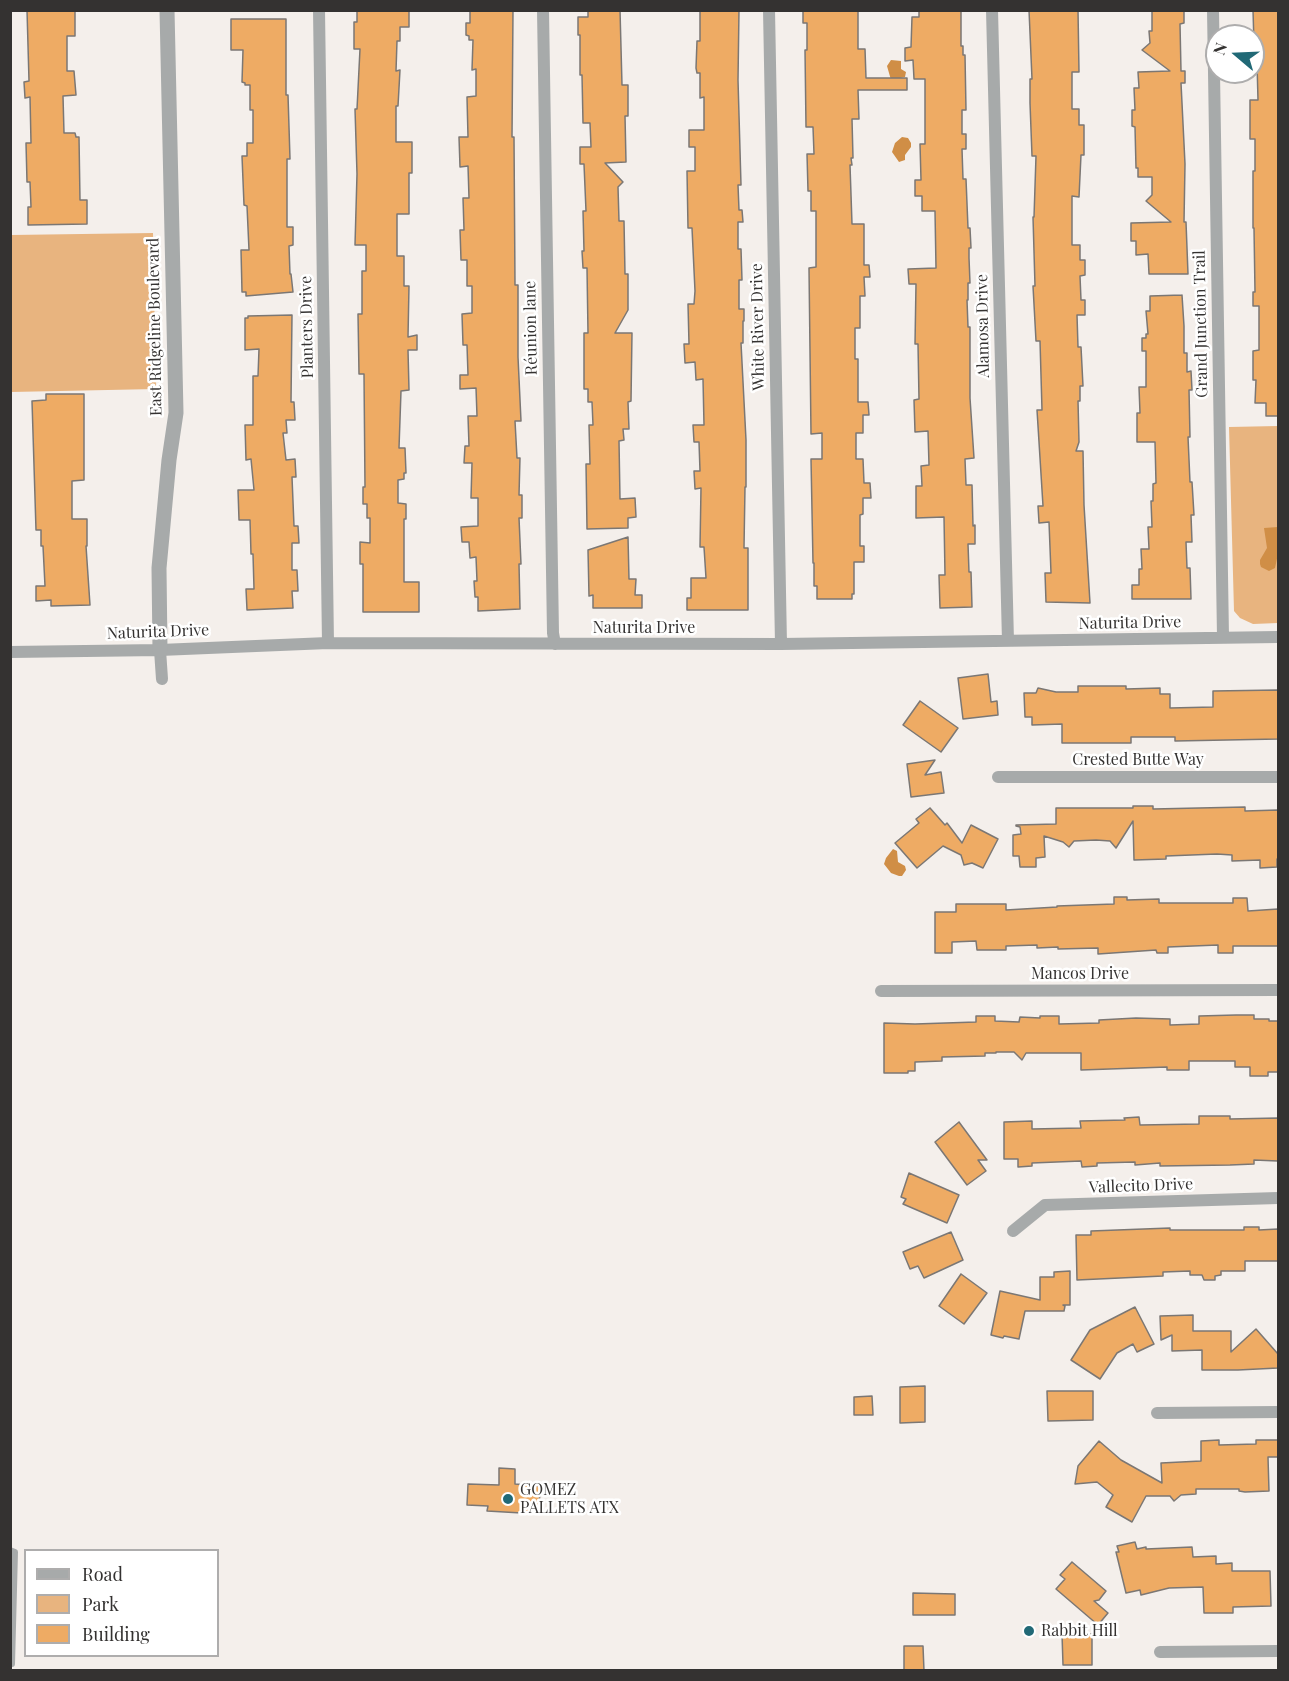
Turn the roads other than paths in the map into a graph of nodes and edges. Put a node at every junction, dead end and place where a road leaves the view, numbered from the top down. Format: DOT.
graph roads {
  1 [pos="167,10"];
  2 [pos="319,10"];
  3 [pos="543,10"];
  4 [pos="769,10"];
  5 [pos="992,10"];
  6 [pos="1213,10"];
  7 [pos="1278,637"];
  8 [pos="1223,638"];
  9 [pos="1008,641"];
  10 [pos="328,643"];
  11 [pos="555,644"];
  12 [pos="781,644"];
  13 [pos="160,650"];
  14 [pos="10,652"];
  15 [pos="162,679"];
  16 [pos="998,777"];
  17 [pos="1278,777"];
  18 [pos="1278,990"];
  19 [pos="881,991"];
  20 [pos="1278,1198"];
  21 [pos="1013,1231"];
  22 [pos="1278,1412"];
  23 [pos="1157,1413"];
  24 [pos="10,1550"];
  25 [pos="1278,1651"];
  26 [pos="1160,1652"];
  27 [pos="12,1664"];
  1 -- 13 [label="street, East Ridgeline Boulevard"];
  2 -- 10 [label="street, Planters Drive"];
  3 -- 11 [label="street, Réunion lane"];
  4 -- 12 [label="street, White River Drive"];
  5 -- 9 [label="street, Alamosa Drive"];
  6 -- 8 [label="street, Grand Junction Trail"];
  7 -- 8 [label="street, Naturita Drive"];
  8 -- 9 [label="street, Naturita Drive"];
  9 -- 12 [label="street, Naturita Drive"];
  10 -- 11 [label="street, Naturita Drive"];
  10 -- 13 [label="street, Naturita Drive"];
  11 -- 12 [label="street, Naturita Drive"];
  13 -- 14 [label="street, Naturita Drive"];
  13 -- 15 [label="street, East Ridgeline Boulevard"];
  16 -- 17 [label="street, Crested Butte Way"];
  18 -- 19 [label="street, Mancos Drive"];
  20 -- 21 [label="street, Vallecito Drive"];
  22 -- 23 [label="street"];
  24 -- 27 [label="lane"];
  25 -- 26 [label="street"];
}
